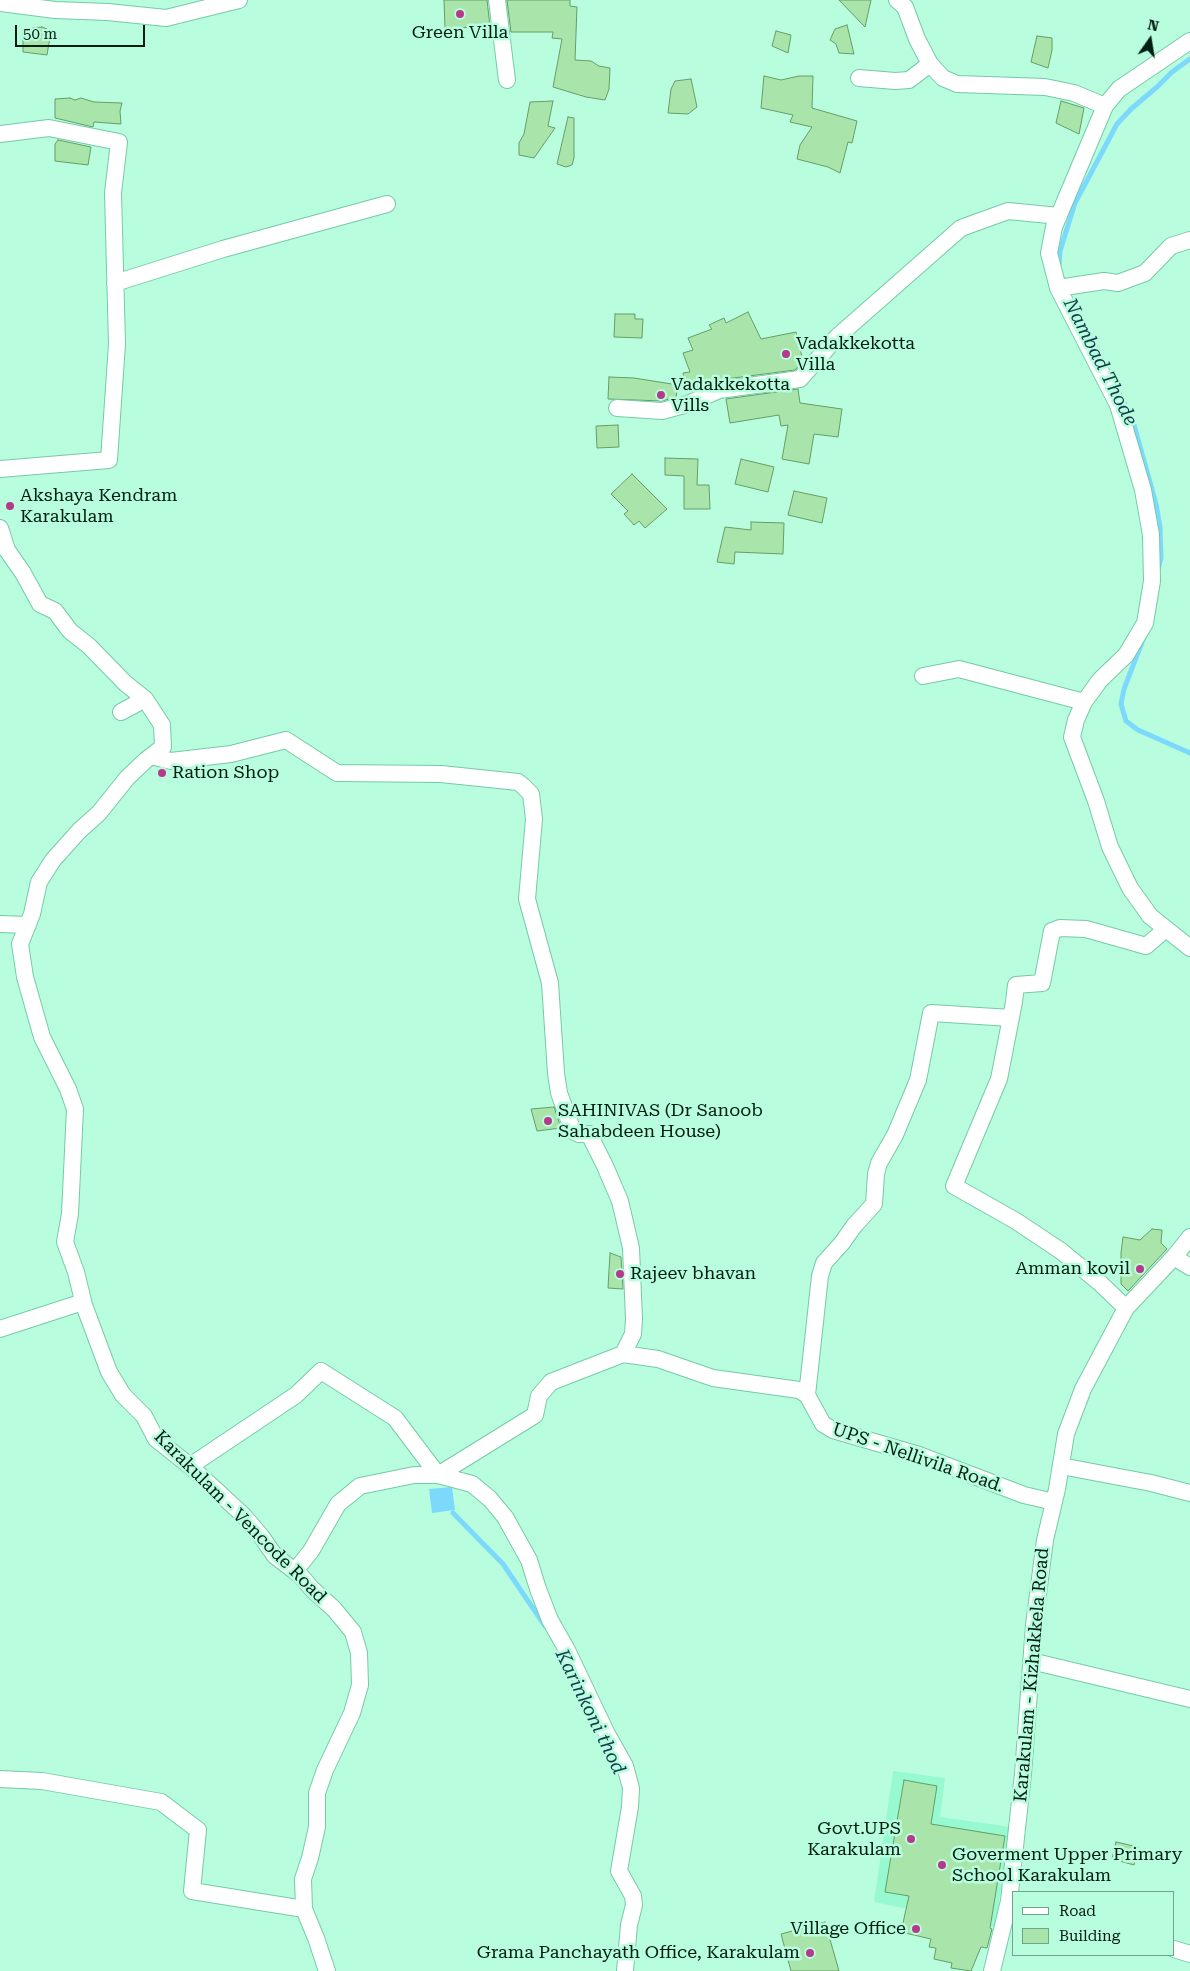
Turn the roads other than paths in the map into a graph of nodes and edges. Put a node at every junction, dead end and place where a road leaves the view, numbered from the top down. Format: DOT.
graph roads {
  1 [pos="239,0"];
  2 [pos="497,0"];
  3 [pos="897,0"];
  4 [pos="0,3"];
  5 [pos="1188,45"];
  6 [pos="930,64"];
  7 [pos="859,78"];
  8 [pos="507,80"];
  9 [pos="1105,106"];
  10 [pos="0,134"];
  11 [pos="387,204"];
  12 [pos="1059,216"];
  13 [pos="1190,240"];
  14 [pos="116,283"];
  15 [pos="1062,288"];
  16 [pos="617,408"];
  17 [pos="0,469"];
  18 [pos="0,528"];
  19 [pos="923,676"];
  20 [pos="145,699"];
  21 [pos="1084,702"];
  22 [pos="121,712"];
  23 [pos="151,756"];
  24 [pos="0,924"];
  25 [pos="28,925"];
  26 [pos="1166,929"];
  27 [pos="1190,948"];
  28 [pos="1011,1018"];
  29 [pos="1190,1237"];
  30 [pos="1174,1257"];
  31 [pos="1190,1267"];
  32 [pos="83,1302"];
  33 [pos="1126,1308"];
  34 [pos="0,1329"];
  35 [pos="623,1354"];
  36 [pos="807,1395"];
  37 [pos="190,1466"];
  38 [pos="1061,1466"];
  39 [pos="438,1475"];
  40 [pos="1190,1493"];
  41 [pos="1054,1502"];
  42 [pos="295,1572"];
  43 [pos="1031,1661"];
  44 [pos="1190,1699"];
  45 [pos="0,1780"];
  46 [pos="1014,1891"];
  47 [pos="1012,1898"];
  48 [pos="304,1909"];
  49 [pos="1175,1948"];
  50 [pos="1190,1954"];
  51 [pos="327,1971"];
  52 [pos="625,1971"];
  53 [pos="992,1971"];
  1 -- 4 [label="street"];
  2 -- 8 [label="street"];
  3 -- 6 [label="street"];
  5 -- 9 [label="street"];
  6 -- 7 [label="street"];
  6 -- 9 [label="street"];
  9 -- 12 [label="street"];
  10 -- 14 [label="street"];
  11 -- 14 [label="street"];
  12 -- 15 [label="street"];
  12 -- 16 [label="street"];
  13 -- 15 [label="street"];
  14 -- 17 [label="street"];
  15 -- 21 [label="street"];
  18 -- 20 [label="street, Karakulam - Vencode Road"];
  19 -- 21 [label="street"];
  20 -- 22 [label="street"];
  20 -- 23 [label="street, Karakulam - Vencode Road"];
  21 -- 26 [label="street"];
  23 -- 25 [label="street, Karakulam - Vencode Road"];
  23 -- 35 [label="street"];
  24 -- 25 [label="street"];
  25 -- 32 [label="street, Karakulam - Vencode Road"];
  26 -- 27 [label="street"];
  26 -- 28 [label="street"];
  28 -- 33 [label="street"];
  28 -- 36 [label="street"];
  29 -- 30 [label="street, Karakulam - Kizhakkela Road"];
  30 -- 31 [label="street"];
  30 -- 33 [label="street, Karakulam - Kizhakkela Road"];
  32 -- 34 [label="street"];
  32 -- 37 [label="street, Karakulam - Vencode Road"];
  33 -- 38 [label="street, Karakulam - Kizhakkela Road"];
  35 -- 36 [label="street"];
  35 -- 39 [label="street"];
  36 -- 41 [label="street, UPS - Nellivila Road."];
  37 -- 39 [label="street"];
  37 -- 42 [label="street, Karakulam - Vencode Road"];
  38 -- 40 [label="street"];
  38 -- 41 [label="street, Karakulam - Kizhakkela Road"];
  39 -- 42 [label="street"];
  39 -- 52 [label="street"];
  41 -- 43 [label="street, Karakulam - Kizhakkela Road"];
  42 -- 48 [label="street, Karakulam - Vencode Road"];
  43 -- 44 [label="street"];
  43 -- 46 [label="street, Karakulam - Kizhakkela Road"];
  45 -- 48 [label="street"];
  47 -- 53 [label="street, Karakulam - Kizhakkela Road"];
  48 -- 51 [label="street, Karakulam - Vencode Road"];
  49 -- 50 [label="street"];
}
